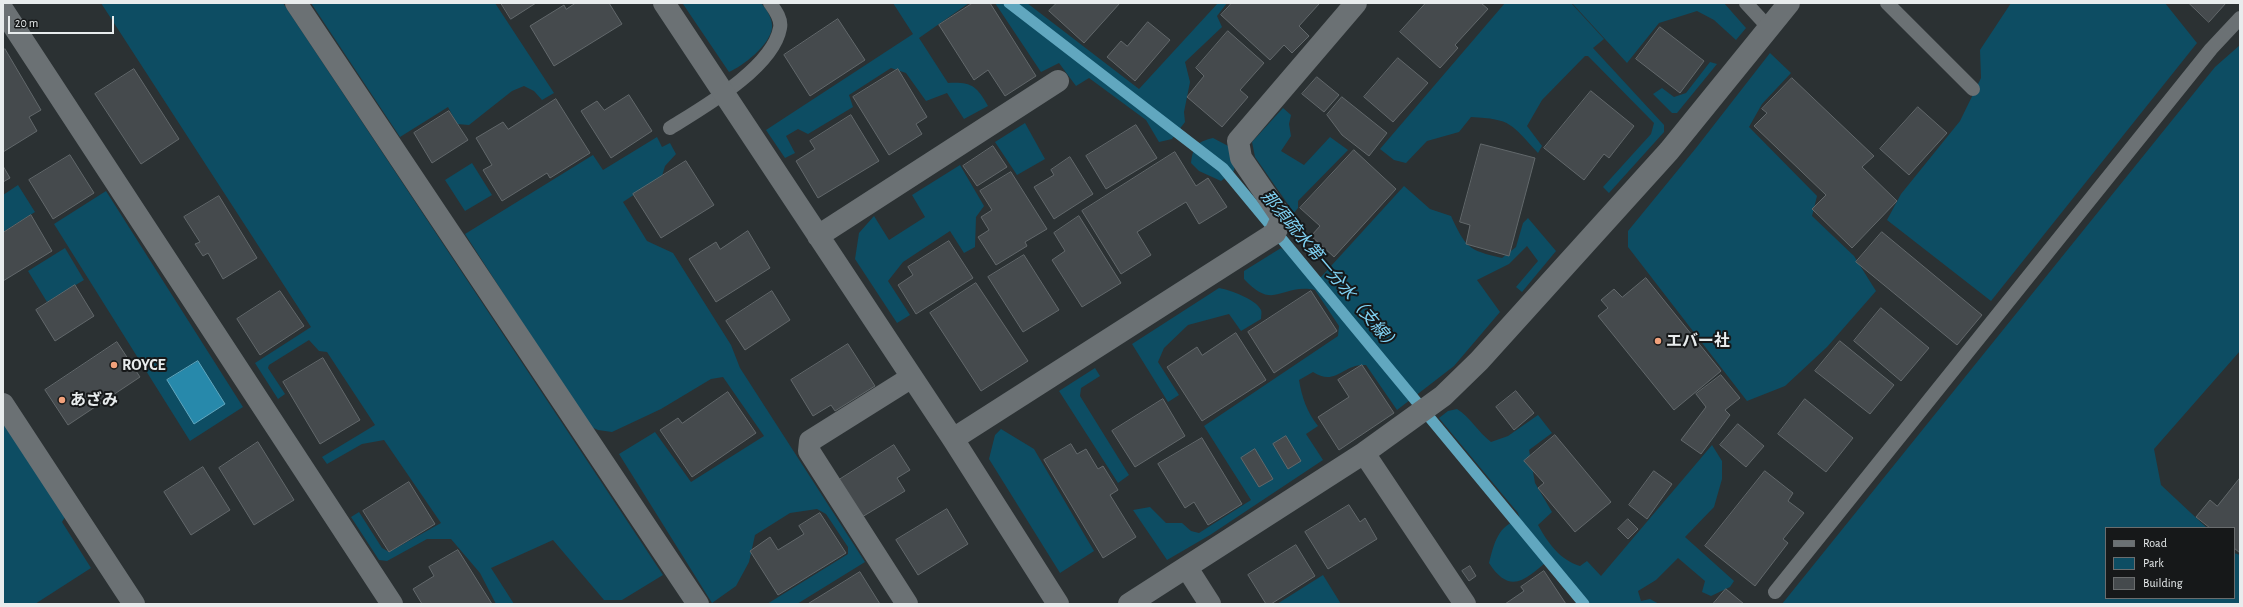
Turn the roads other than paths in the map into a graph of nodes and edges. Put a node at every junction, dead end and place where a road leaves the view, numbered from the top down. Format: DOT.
graph roads {
  1 [pos="296,3"];
  2 [pos="664,3"];
  3 [pos="770,3"];
  4 [pos="1356,3"];
  5 [pos="1746,3"];
  6 [pos="1789,3"];
  7 [pos="1886,3"];
  8 [pos="3,10"];
  9 [pos="2240,18"];
  10 [pos="1769,28"];
  11 [pos="1058,81"];
  12 [pos="1973,89"];
  13 [pos="724,94"];
  14 [pos="670,128"];
  15 [pos="818,236"];
  16 [pos="912,377"];
  17 [pos="3,404"];
  18 [pos="953,439"];
  19 [pos="1364,453"];
  20 [pos="1187,568"];
  21 [pos="1775,592"];
  22 [pos="134,604"];
  23 [pos="392,604"];
  24 [pos="698,604"];
  25 [pos="907,604"];
  26 [pos="1058,604"];
  27 [pos="1129,604"];
  28 [pos="1210,604"];
  29 [pos="1464,604"];
  1 -- 24 [label="street"];
  2 -- 13 [label="street"];
  3 -- 13 [label="lane"];
  4 -- 18 [label="street"];
  5 -- 10 [label="lane"];
  6 -- 10 [label="street"];
  7 -- 12 [label="lane"];
  8 -- 23 [label="street"];
  9 -- 21 [label="lane"];
  10 -- 19 [label="street"];
  11 -- 15 [label="street"];
  13 -- 14 [label="lane"];
  13 -- 15 [label="street"];
  15 -- 16 [label="street"];
  16 -- 18 [label="street"];
  16 -- 25 [label="street"];
  17 -- 22 [label="street"];
  18 -- 26 [label="street"];
  19 -- 20 [label="street"];
  19 -- 29 [label="street"];
  20 -- 27 [label="street"];
  20 -- 28 [label="street"];
}
